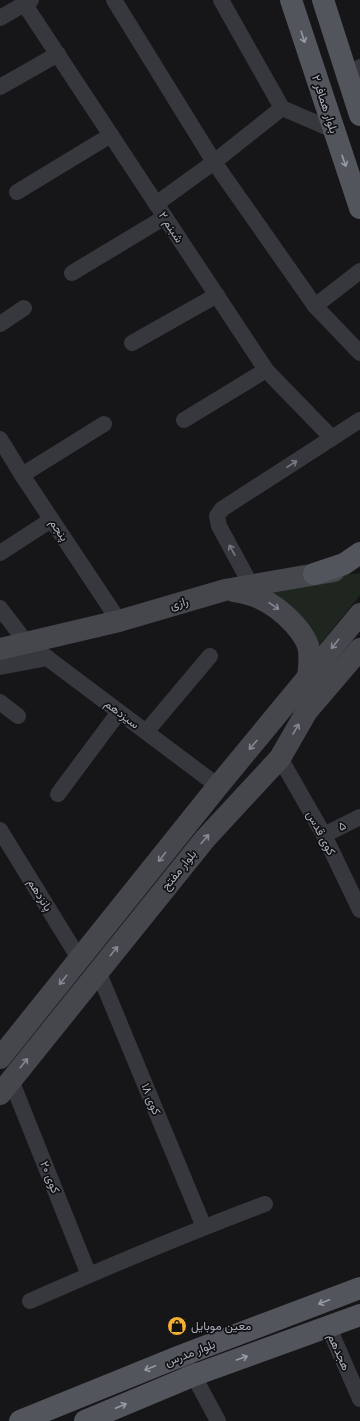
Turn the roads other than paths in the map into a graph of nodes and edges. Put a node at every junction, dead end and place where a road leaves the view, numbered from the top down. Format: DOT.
graph roads {
  1 [pos="114,0"];
  2 [pos="221,0"];
  3 [pos="291,0"];
  4 [pos="323,0"];
  5 [pos="28,2"];
  6 [pos="0,18"];
  7 [pos="58,54"];
  8 [pos="355,75"];
  9 [pos="0,87"];
  10 [pos="282,108"];
  11 [pos="360,115"];
  12 [pos="333,130"];
  13 [pos="111,135"];
  14 [pos="214,162"];
  15 [pos="17,192"];
  16 [pos="156,204"];
  17 [pos="360,208"];
  18 [pos="165,217"];
  19 [pos="360,271"];
  20 [pos="72,273"];
  21 [pos="217,295"];
  22 [pos="315,306"];
  23 [pos="24,308"];
  24 [pos="0,324"];
  25 [pos="132,343"];
  26 [pos="360,353"];
  27 [pos="266,370"];
  28 [pos="184,420"];
  29 [pos="360,420"];
  30 [pos="104,424"];
  31 [pos="332,438"];
  32 [pos="0,439"];
  33 [pos="22,475"];
  34 [pos="52,520"];
  35 [pos="0,553"];
  36 [pos="360,553"];
  37 [pos="360,566"];
  38 [pos="314,574"];
  39 [pos="251,585"];
  40 [pos="224,590"];
  41 [pos="0,608"];
  42 [pos="360,614"];
  43 [pos="119,621"];
  44 [pos="26,642"];
  45 [pos="0,649"];
  46 [pos="360,649"];
  47 [pos="210,656"];
  48 [pos="48,658"];
  49 [pos="0,667"];
  50 [pos="308,677"];
  51 [pos="0,702"];
  52 [pos="119,712"];
  53 [pos="18,716"];
  54 [pos="146,732"];
  55 [pos="280,758"];
  56 [pos="218,786"];
  57 [pos="58,794"];
  58 [pos="360,817"];
  59 [pos="0,830"];
  60 [pos="324,835"];
  61 [pos="360,910"];
  62 [pos="116,915"];
  63 [pos="132,928"];
  64 [pos="80,960"];
  65 [pos="98,971"];
  66 [pos="0,1058"];
  67 [pos="5,1087"];
  68 [pos="265,1204"];
  69 [pos="204,1227"];
  70 [pos="89,1275"];
  71 [pos="360,1288"];
  72 [pos="30,1301"];
  73 [pos="360,1315"];
  74 [pos="329,1328"];
  75 [pos="183,1355"];
  76 [pos="192,1376"];
  77 [pos="360,1399"];
  78 [pos="20,1421"];
  79 [pos="85,1421"];
  80 [pos="218,1421"];
  1 -- 14 [label="street"];
  2 -- 10 [label="street"];
  3 -- 12 [label="main road, بلوار همافر ۲, one-way"];
  4 -- 8 [label="main road"];
  5 -- 6 [label="street"];
  5 -- 7 [label="street, شبنم ۲"];
  7 -- 9 [label="street"];
  7 -- 13 [label="street, شبنم ۲"];
  8 -- 11 [label="main road"];
  10 -- 12 [label="street"];
  10 -- 14 [label="street"];
  12 -- 17 [label="main road, بلوار همافر ۲, one-way"];
  13 -- 15 [label="street"];
  13 -- 16 [label="street, شبنم ۲"];
  14 -- 16 [label="street"];
  14 -- 22 [label="street"];
  16 -- 18 [label="street, شبنم ۲"];
  18 -- 20 [label="street"];
  18 -- 21 [label="street, شبنم ۲"];
  19 -- 22 [label="street"];
  21 -- 25 [label="street"];
  21 -- 27 [label="street, شبنم ۲"];
  22 -- 26 [label="street"];
  23 -- 24 [label="street"];
  27 -- 28 [label="street"];
  27 -- 31 [label="street, شبنم ۲"];
  29 -- 31 [label="street"];
  30 -- 33 [label="street"];
  39 -- 31 [label="street, one-way"];
  32 -- 33 [label="street, پنجم"];
  33 -- 34 [label="street, پنجم"];
  34 -- 35 [label="street"];
  34 -- 43 [label="street, پنجم"];
  36 -- 38 [label="main road"];
  37 -- 38 [label="street, رازی"];
  38 -- 39 [label="street, رازی"];
  39 -- 40 [label="street, رازی"];
  40 -- 43 [label="street, رازی"];
  40 -- 50 [label="street, one-way"];
  41 -- 44 [label="street, سیزدهم"];
  42 -- 50 [label="street, بلوار مفتح, one-way"];
  43 -- 44 [label="street, رازی"];
  44 -- 45 [label="street, رازی"];
  44 -- 48 [label="street, سیزدهم"];
  55 -- 46 [label="street, بلوار مفتح, one-way"];
  47 -- 54 [label="street"];
  48 -- 49 [label="street"];
  48 -- 52 [label="street, سیزدهم"];
  50 -- 56 [label="street, بلوار مفتح, one-way"];
  51 -- 53 [label="street"];
  52 -- 54 [label="street, سیزدهم"];
  52 -- 57 [label="street"];
  54 -- 56 [label="street, سیزدهم"];
  55 -- 60 [label="street, کوی قدس"];
  63 -- 55 [label="street, بلوار مفتح, one-way"];
  56 -- 62 [label="street, بلوار مفتح, one-way"];
  58 -- 60 [label="street, ۵"];
  59 -- 64 [label="street, پانزدهم"];
  60 -- 61 [label="street, کوی قدس"];
  62 -- 63 [label="street"];
  62 -- 64 [label="street, بلوار مفتح"];
  65 -- 63 [label="street, بلوار مفتح, one-way"];
  64 -- 66 [label="street, بلوار مفتح, one-way"];
  67 -- 65 [label="street, بلوار مفتح, one-way"];
  65 -- 69 [label="street, کوی ۱۸"];
  67 -- 70 [label="street, کوی ۲۰"];
  68 -- 69 [label="street"];
  69 -- 70 [label="street"];
  70 -- 72 [label="street"];
  71 -- 75 [label="main road, بلوار مدرس, one-way"];
  73 -- 74 [label="main road, بلوار مدرس"];
  76 -- 74 [label="main road, بلوار مدرس, one-way"];
  74 -- 77 [label="street, هجدهم"];
  75 -- 76 [label="street"];
  75 -- 78 [label="main road, بلوار مدرس, one-way"];
  79 -- 76 [label="main road, بلوار مدرس, one-way"];
  76 -- 80 [label="street"];
}
